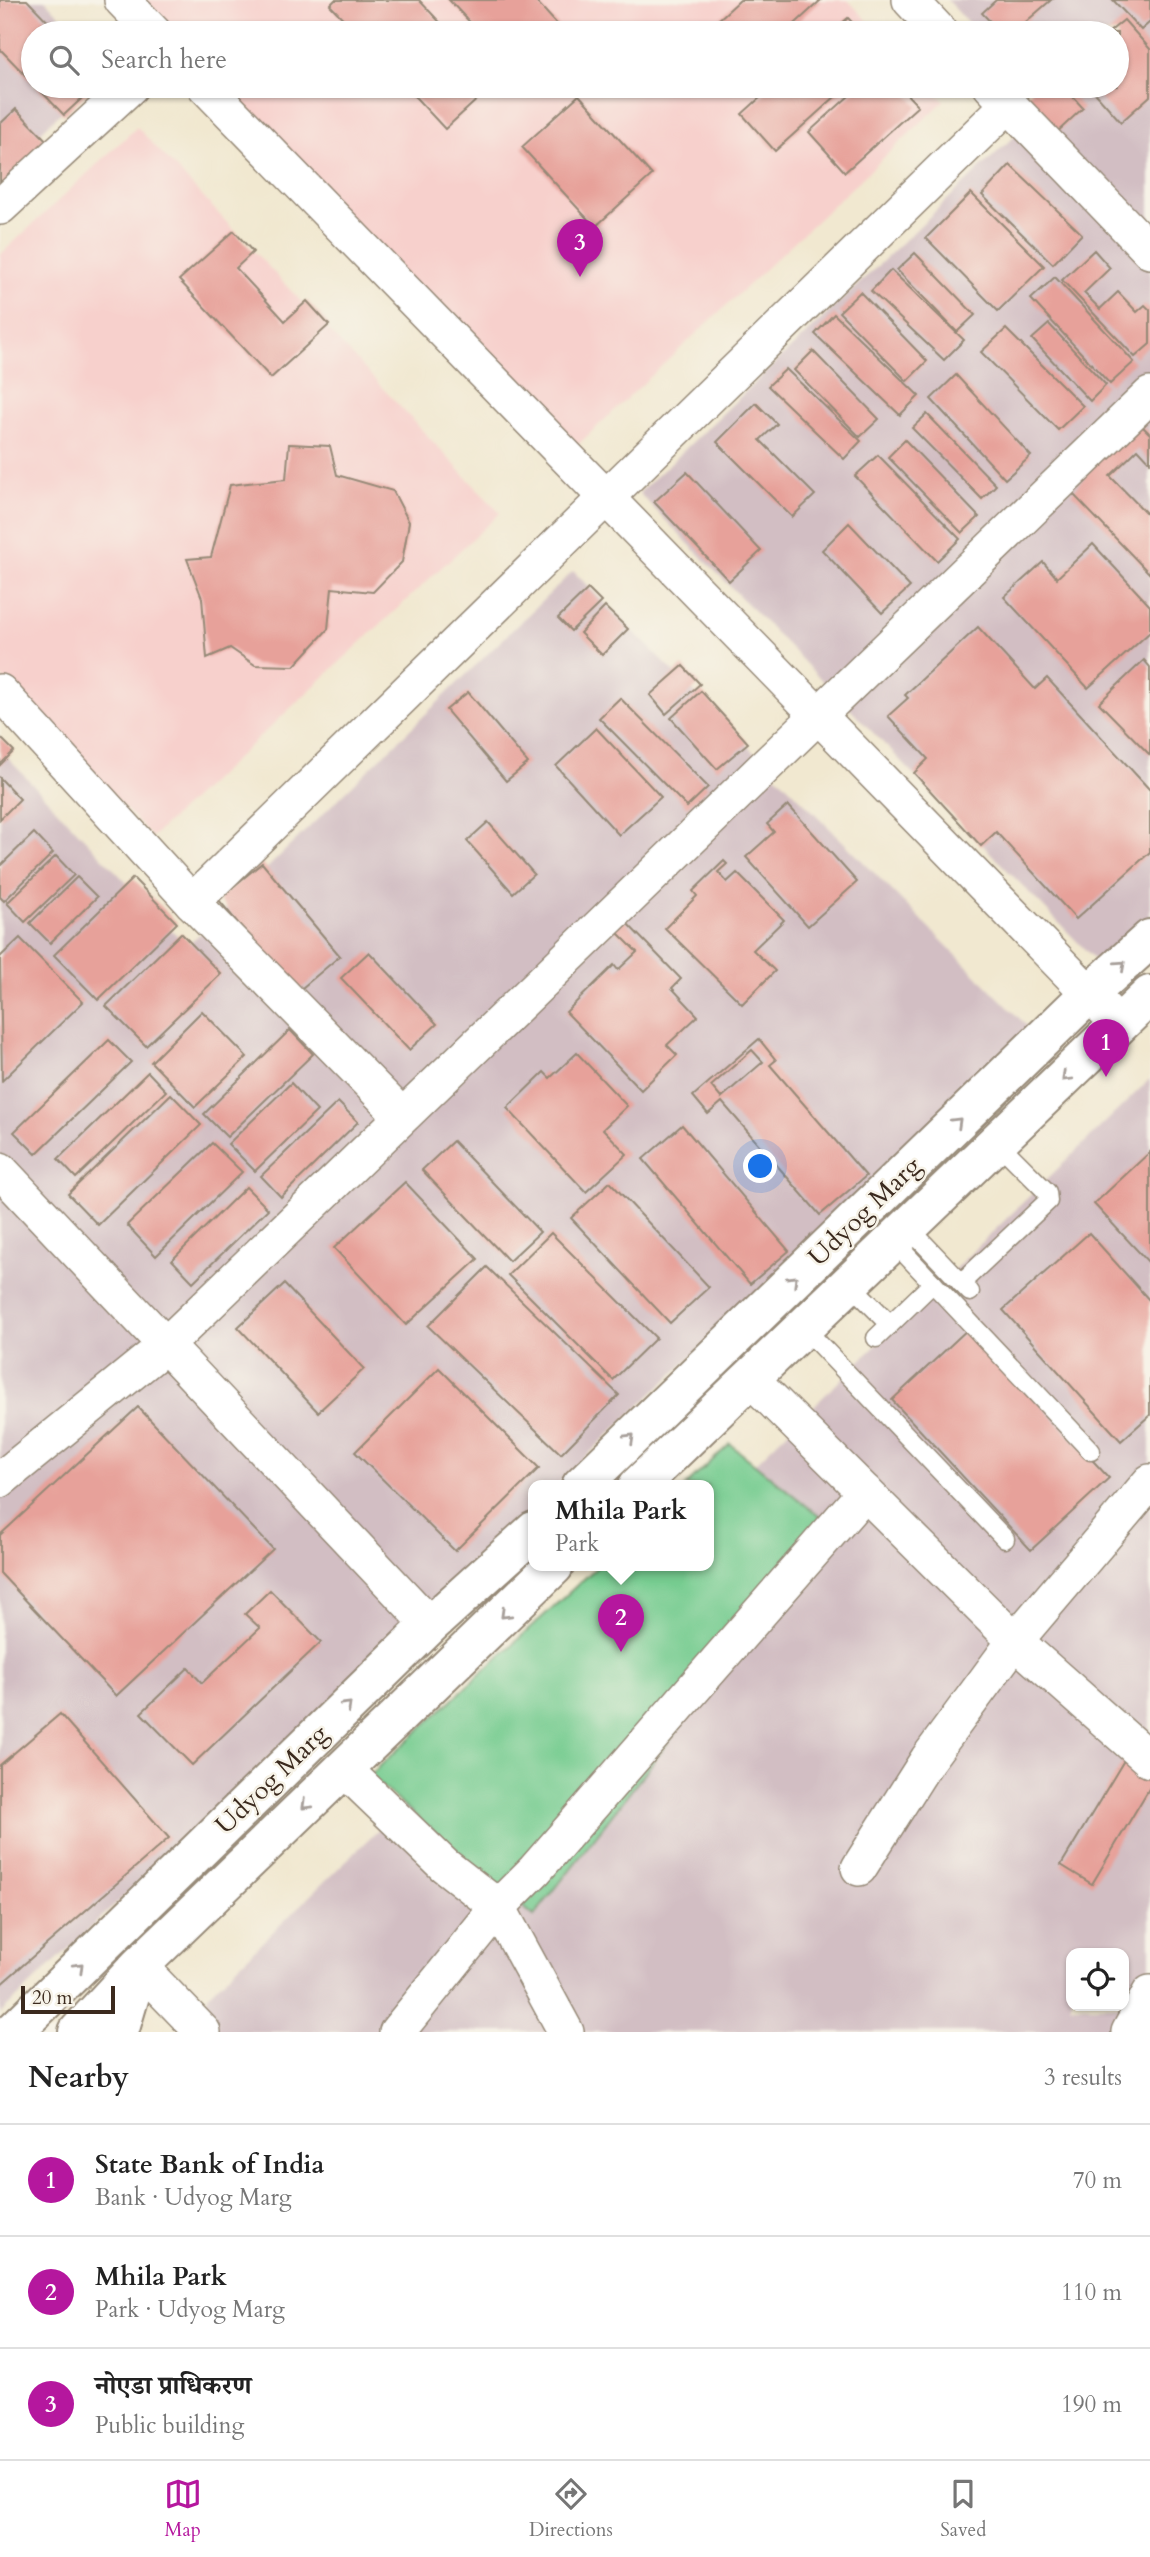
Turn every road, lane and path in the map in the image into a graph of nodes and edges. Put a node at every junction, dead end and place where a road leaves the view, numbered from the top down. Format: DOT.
graph roads {
  1 [pos="122,0"];
  2 [pos="910,0"];
  3 [pos="142,21"];
  4 [pos="930,21"];
  5 [pos="118,98"];
  6 [pos="217,98"];
  7 [pos="996,98"];
  8 [pos="1002,98"];
  9 [pos="0,207"];
  10 [pos="1150,251"];
  11 [pos="1150,395"];
  12 [pos="606,498"];
  13 [pos="0,692"];
  14 [pos="818,715"];
  15 [pos="192,902"];
  16 [pos="1150,939"];
  17 [pos="1089,994"];
  18 [pos="1140,1010"];
  19 [pos="402,1116"];
  20 [pos="998,1142"];
  21 [pos="0,1170"];
  22 [pos="901,1234"];
  23 [pos="849,1283"];
  24 [pos="933,1283"];
  25 [pos="890,1324"];
  26 [pos="803,1327"];
  27 [pos="876,1338"];
  28 [pos="166,1345"];
  29 [pos="750,1378"];
  30 [pos="1091,1451"];
  31 [pos="0,1480"];
  32 [pos="586,1480"];
  33 [pos="644,1480"];
  34 [pos="1150,1482"];
  35 [pos="865,1492"];
  36 [pos="528,1536"];
  37 [pos="1005,1539"];
  38 [pos="549,1571"];
  39 [pos="430,1625"];
  40 [pos="1015,1641"];
  41 [pos="1150,1760"];
  42 [pos="344,1769"];
  43 [pos="859,1868"];
  44 [pos="498,1907"];
  45 [pos="139,1966"];
  46 [pos="1150,1993"];
  47 [pos="122,2030"];
  48 [pos="13,2032"];
  49 [pos="78,2032"];
  50 [pos="202,2032"];
  51 [pos="397,2032"];
  52 [pos="566,2032"];
  53 [pos="1129,2032"];
  1 -- 3 [label="street"];
  2 -- 4 [label="street"];
  5 -- 9 [label="street"];
  6 -- 12 [label="street"];
  7 -- 12 [label="street"];
  8 -- 10 [label="street"];
  11 -- 14 [label="street"];
  12 -- 14 [label="street"];
  12 -- 15 [label="street"];
  13 -- 15 [label="street"];
  14 -- 17 [label="street"];
  14 -- 19 [label="street"];
  15 -- 19 [label="street"];
  17 -- 16 [label="street, Udyog Marg, one-way"];
  17 -- 18 [label="street"];
  32 -- 17 [label="street, Udyog Marg, one-way"];
  18 -- 20 [label="street, Udyog Marg, one-way"];
  19 -- 28 [label="street"];
  20 -- 22 [label="street, Udyog Marg"];
  20 -- 22 [label="lane"];
  21 -- 28 [label="street"];
  22 -- 23 [label="street, Udyog Marg"];
  22 -- 24 [label="lane"];
  23 -- 25 [label="lane"];
  23 -- 26 [label="street, Udyog Marg"];
  24 -- 25 [label="lane"];
  24 -- 30 [label="lane"];
  25 -- 27 [label="lane"];
  26 -- 29 [label="street, Udyog Marg"];
  26 -- 37 [label="lane"];
  28 -- 31 [label="street"];
  28 -- 39 [label="street"];
  29 -- 33 [label="street, Udyog Marg"];
  29 -- 35 [label="street"];
  34 -- 40 [label="street"];
  35 -- 40 [label="street"];
  35 -- 44 [label="street"];
  36 -- 39 [label="street, Udyog Marg"];
  38 -- 42 [label="street, Udyog Marg, one-way"];
  48 -- 39 [label="street, Udyog Marg, one-way"];
  40 -- 41 [label="street"];
  40 -- 43 [label="street"];
  42 -- 44 [label="street"];
  42 -- 45 [label="street, Udyog Marg, one-way"];
  44 -- 51 [label="street"];
  44 -- 52 [label="street"];
  45 -- 47 [label="street"];
  45 -- 49 [label="street, Udyog Marg"];
  45 -- 50 [label="street"];
  46 -- 53 [label="street"];
}
